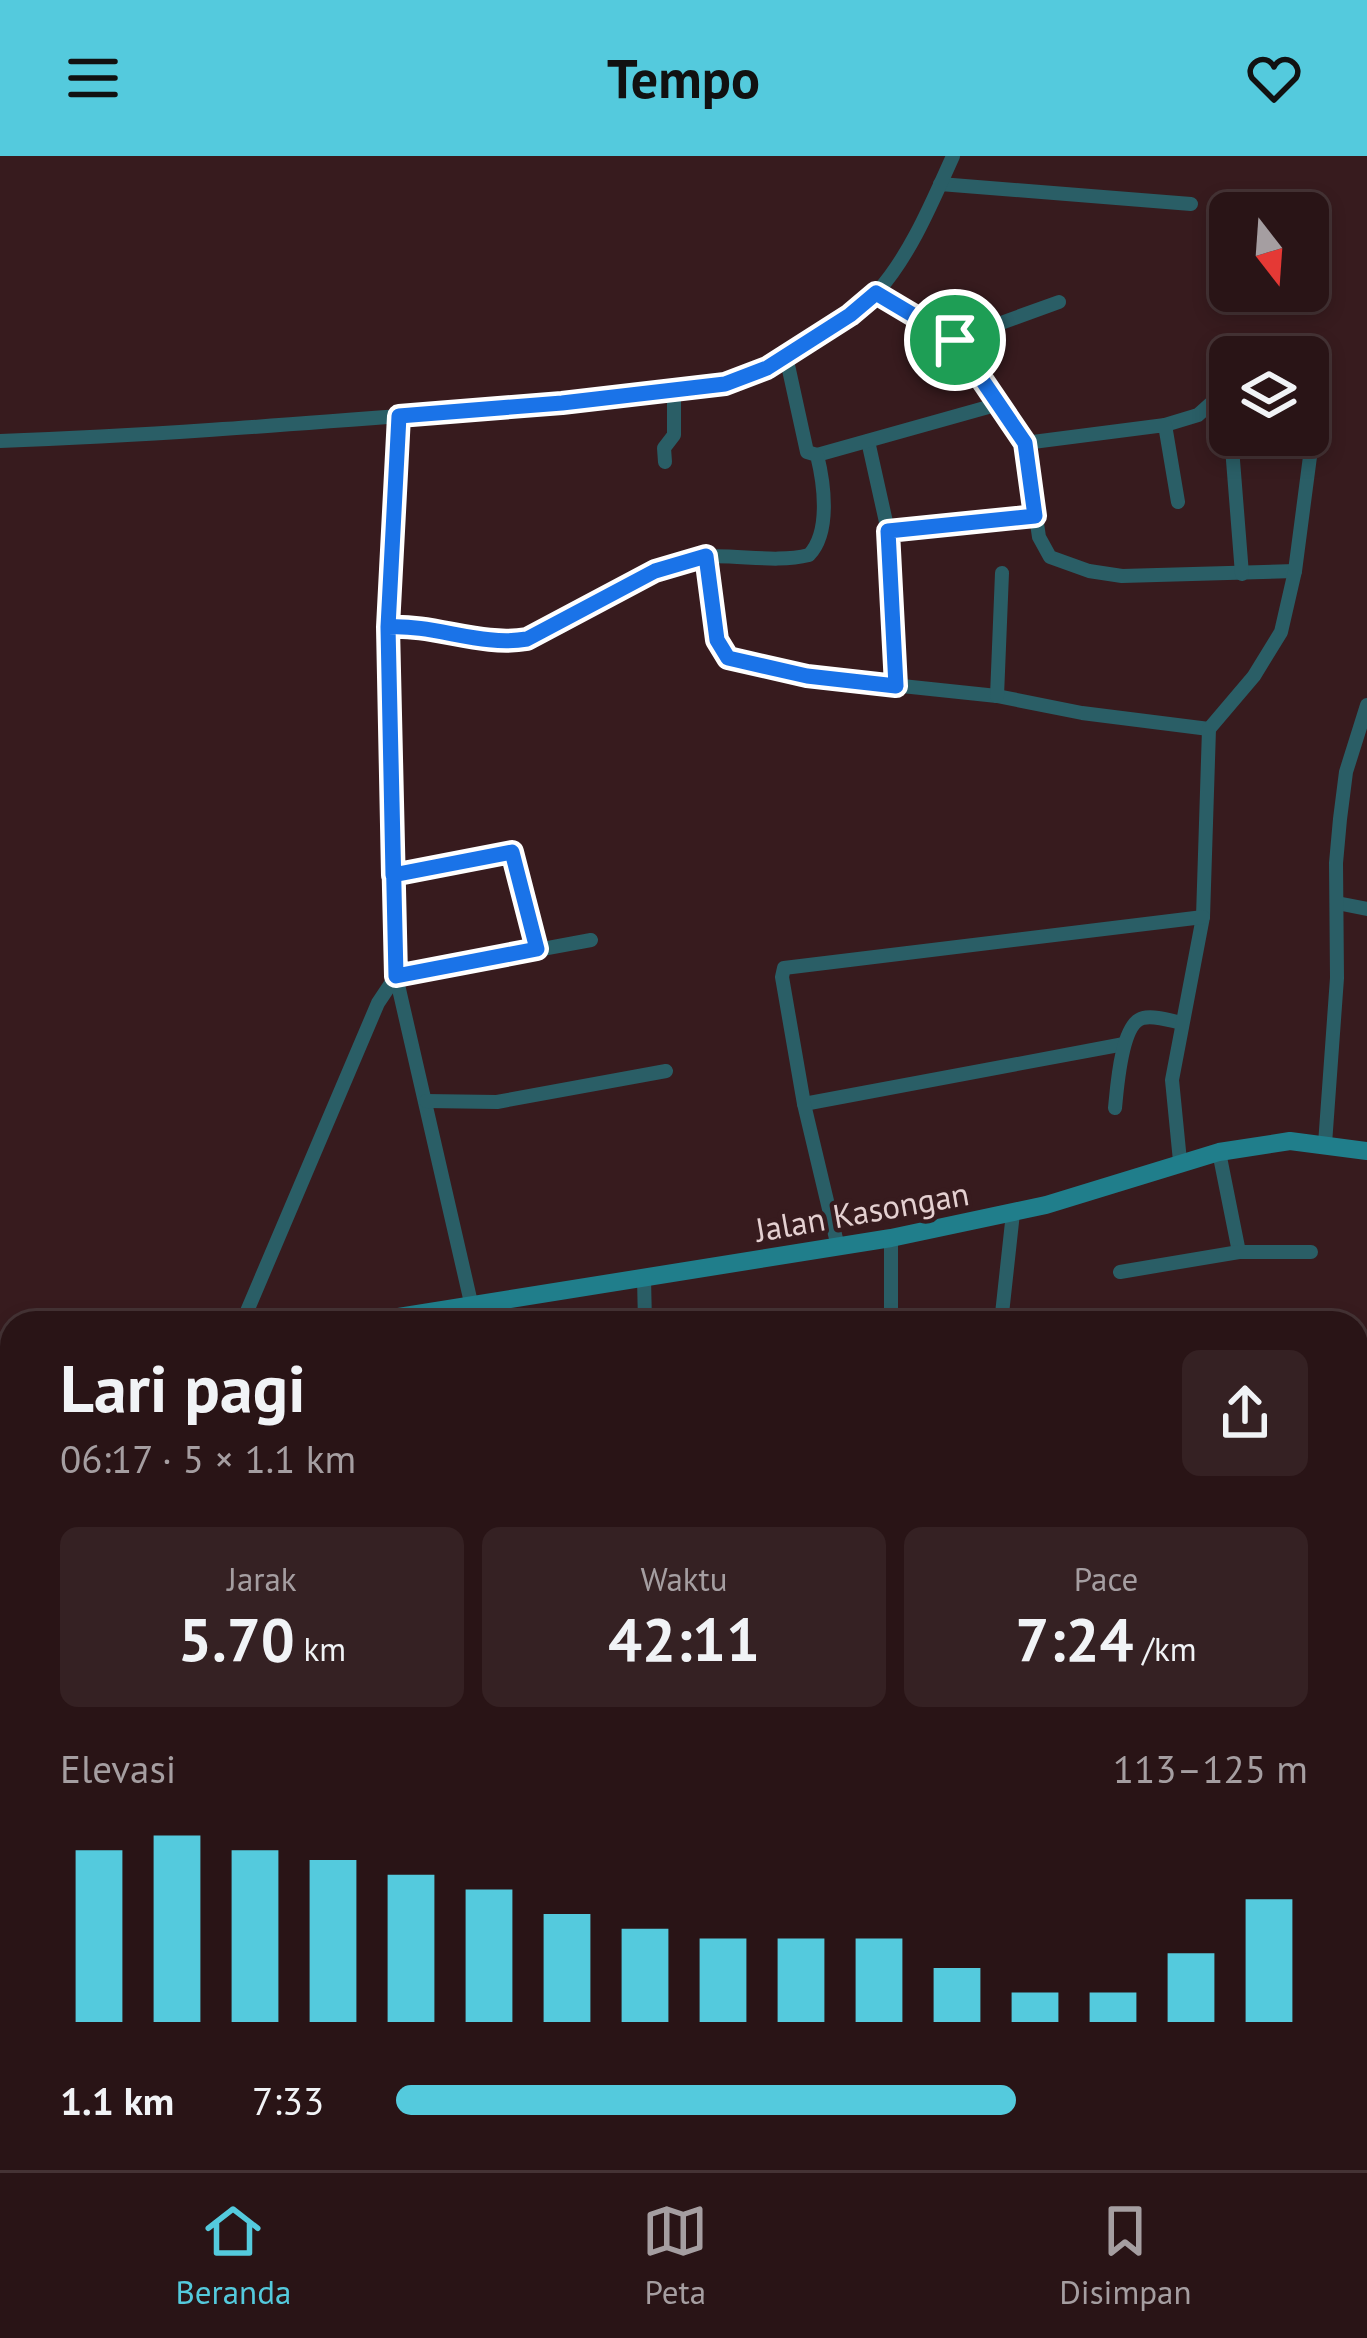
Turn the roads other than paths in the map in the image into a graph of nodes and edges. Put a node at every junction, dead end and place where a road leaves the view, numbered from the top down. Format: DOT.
graph roads {
  1 [pos="953,156"];
  2 [pos="940,184"];
  3 [pos="1191,203"];
  4 [pos="876,293"];
  5 [pos="1059,302"];
  6 [pos="955,340"];
  7 [pos="786,356"];
  8 [pos="674,392"];
  9 [pos="999,404"];
  10 [pos="1209,405"];
  11 [pos="399,416"];
  12 [pos="1165,425"];
  13 [pos="0,441"];
  14 [pos="868,441"];
  15 [pos="1025,443"];
  16 [pos="817,454"];
  17 [pos="1232,456"];
  18 [pos="1311,456"];
  19 [pos="665,462"];
  20 [pos="1178,502"];
  21 [pos="1035,516"];
  22 [pos="888,531"];
  23 [pos="706,556"];
  24 [pos="1295,571"];
  25 [pos="1002,573"];
  26 [pos="1242,574"];
  27 [pos="388,627"];
  28 [pos="896,686"];
  29 [pos="997,695"];
  30 [pos="1367,705"];
  31 [pos="1209,729"];
  32 [pos="393,875"];
  33 [pos="1337,904"];
  34 [pos="1367,909"];
  35 [pos="1203,917"];
  36 [pos="592,940"];
  37 [pos="537,949"];
  38 [pos="396,976"];
  39 [pos="1183,1023"];
  40 [pos="1124,1045"];
  41 [pos="666,1071"];
  42 [pos="426,1101"];
  43 [pos="804,1104"];
  44 [pos="1114,1108"];
  45 [pos="1325,1144"];
  46 [pos="1367,1151"];
  47 [pos="1219,1152"];
  48 [pos="1180,1161"];
  49 [pos="1013,1213"];
  50 [pos="891,1238"];
  51 [pos="838,1247"];
  52 [pos="1239,1252"];
  53 [pos="1311,1252"];
  54 [pos="1120,1272"];
  55 [pos="644,1279"];
  56 [pos="472,1307"];
  57 [pos="247,1311"];
  58 [pos="444,1311"];
  59 [pos="645,1311"];
  60 [pos="891,1311"];
  61 [pos="1001,1311"];
  1 -- 2 [label="street"];
  2 -- 3 [label="street"];
  2 -- 4 [label="street"];
  4 -- 6 [label="street"];
  4 -- 7 [label="street"];
  5 -- 6 [label="street"];
  6 -- 9 [label="street"];
  7 -- 8 [label="street"];
  7 -- 16 [label="street"];
  8 -- 11 [label="street"];
  8 -- 19 [label="street"];
  9 -- 14 [label="street"];
  9 -- 15 [label="street"];
  10 -- 12 [label="street"];
  11 -- 13 [label="street"];
  11 -- 27 [label="street"];
  12 -- 15 [label="street"];
  12 -- 20 [label="street"];
  14 -- 16 [label="street"];
  14 -- 22 [label="street"];
  15 -- 21 [label="street"];
  16 -- 23 [label="street"];
  17 -- 26 [label="street"];
  18 -- 24 [label="street"];
  21 -- 22 [label="street"];
  21 -- 26 [label="street"];
  22 -- 28 [label="street"];
  23 -- 27 [label="street"];
  23 -- 28 [label="street"];
  24 -- 26 [label="street"];
  24 -- 31 [label="street"];
  25 -- 29 [label="street"];
  27 -- 32 [label="street"];
  28 -- 29 [label="street"];
  29 -- 31 [label="street"];
  30 -- 33 [label="street"];
  31 -- 35 [label="street"];
  32 -- 37 [label="street"];
  32 -- 38 [label="street"];
  33 -- 34 [label="street"];
  33 -- 45 [label="street"];
  35 -- 39 [label="street"];
  35 -- 43 [label="street"];
  36 -- 37 [label="street"];
  37 -- 38 [label="street"];
  38 -- 42 [label="street"];
  38 -- 57 [label="street"];
  39 -- 40 [label="street"];
  39 -- 48 [label="street"];
  40 -- 43 [label="street"];
  40 -- 44 [label="street"];
  41 -- 42 [label="street"];
  42 -- 56 [label="street"];
  43 -- 51 [label="street"];
  45 -- 46 [label="main road, Jalan Kasongan"];
  45 -- 47 [label="main road, Jalan Kasongan"];
  47 -- 48 [label="main road, Jalan Kasongan"];
  47 -- 52 [label="street"];
  48 -- 49 [label="main road, Jalan Kasongan"];
  49 -- 50 [label="main road, Jalan Kasongan"];
  49 -- 61 [label="street"];
  50 -- 51 [label="main road, Jalan Kasongan"];
  50 -- 60 [label="street"];
  51 -- 55 [label="main road, Jalan Kasongan"];
  52 -- 53 [label="street"];
  52 -- 54 [label="street"];
  55 -- 56 [label="main road, Jalan Kasongan"];
  55 -- 59 [label="street"];
  56 -- 58 [label="main road, Jalan Kasongan"];
}
